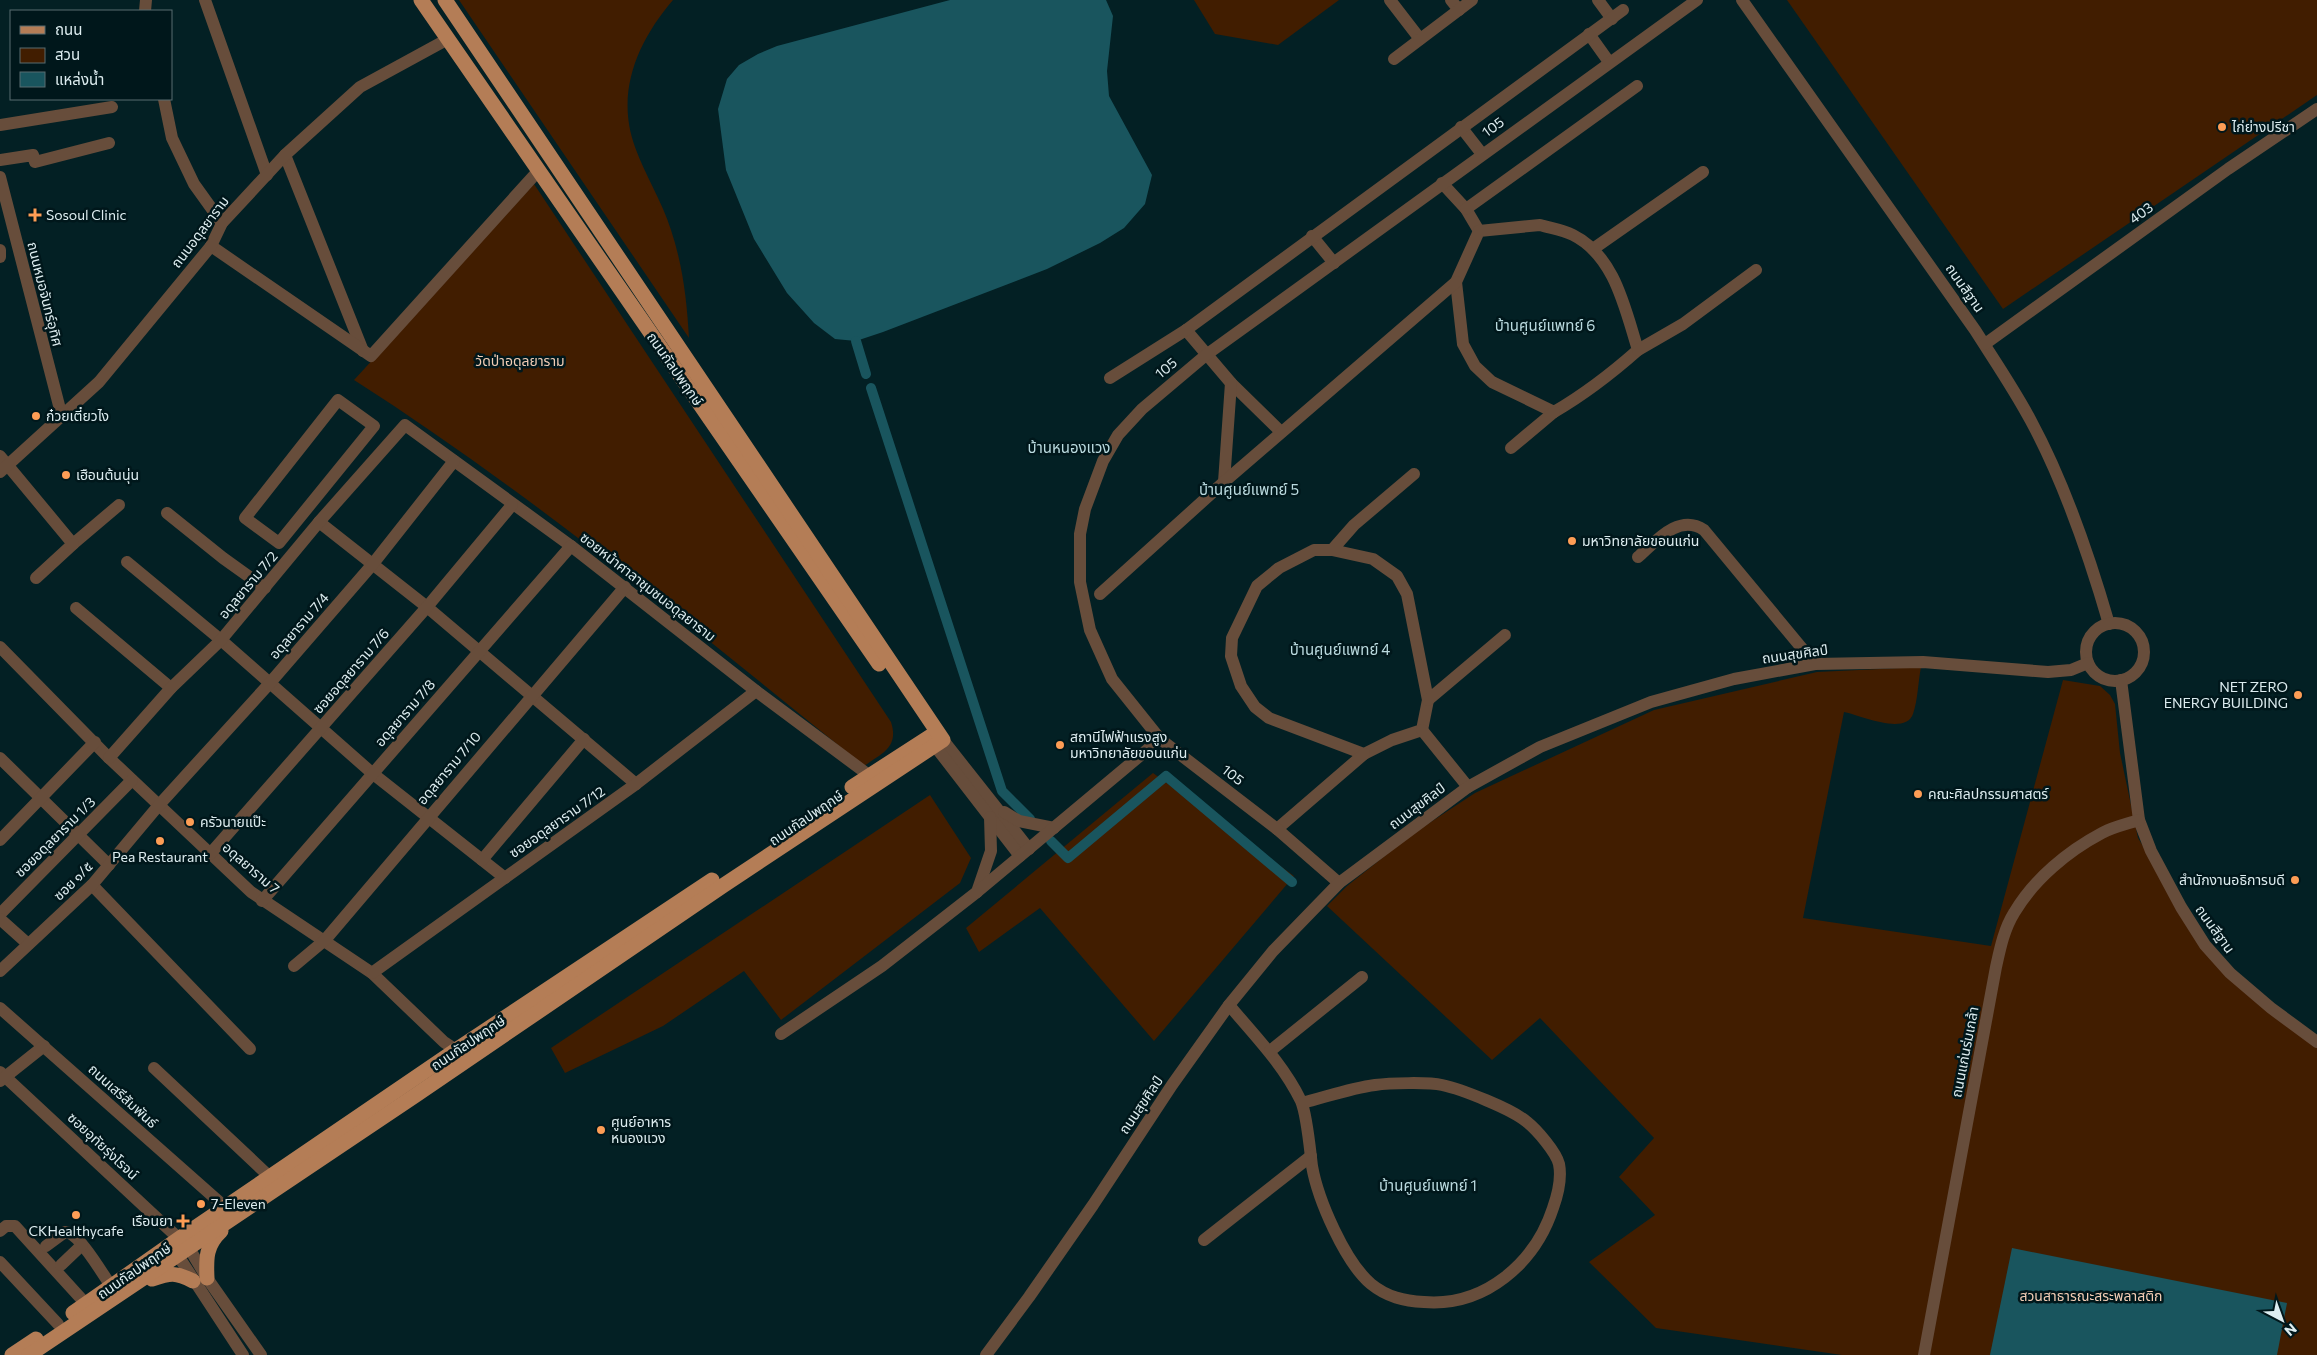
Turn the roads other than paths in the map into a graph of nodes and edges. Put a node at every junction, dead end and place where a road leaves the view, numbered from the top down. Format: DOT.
graph roads {
  1 [pos="206,0"];
  2 [pos="421,0"];
  3 [pos="445,0"];
  4 [pos="1390,0"];
  5 [pos="1472,0"];
  6 [pos="1598,0"];
  7 [pos="1697,0"];
  8 [pos="1742,0"];
  9 [pos="1455,5"];
  10 [pos="1623,10"];
  11 [pos="1612,18"];
  12 [pos="1589,34"];
  13 [pos="448,39"];
  14 [pos="1420,39"];
  15 [pos="1394,59"];
  16 [pos="1609,62"];
  17 [pos="1636,86"];
  18 [pos="164,100"];
  19 [pos="112,107"];
  20 [pos="2317,109"];
  21 [pos="0,125"];
  22 [pos="1461,127"];
  23 [pos="109,143"];
  24 [pos="285,154"];
  25 [pos="1482,154"];
  26 [pos="0,160"];
  27 [pos="539,170"];
  28 [pos="1703,172"];
  29 [pos="267,175"];
  30 [pos="0,177"];
  31 [pos="1442,183"];
  32 [pos="1466,209"];
  33 [pos="4,215"];
  34 [pos="222,223"];
  35 [pos="1480,231"];
  36 [pos="1312,236"];
  37 [pos="211,246"];
  38 [pos="0,250"];
  39 [pos="1594,250"];
  40 [pos="0,257"];
  41 [pos="1334,263"];
  42 [pos="1756,270"];
  43 [pos="632,279"];
  44 [pos="1456,282"];
  45 [pos="618,287"];
  46 [pos="1186,330"];
  47 [pos="1984,344"];
  48 [pos="1638,350"];
  49 [pos="364,351"];
  50 [pos="1206,355"];
  51 [pos="1110,378"];
  52 [pos="1231,384"];
  53 [pos="1554,412"];
  54 [pos="62,417"];
  55 [pos="405,425"];
  56 [pos="1281,432"];
  57 [pos="1511,448"];
  58 [pos="454,461"];
  59 [pos="2,464"];
  60 [pos="1414,474"];
  61 [pos="328,482"];
  62 [pos="1224,482"];
  63 [pos="343,494"];
  64 [pos="119,505"];
  65 [pos="512,505"];
  66 [pos="167,512"];
  67 [pos="319,522"];
  68 [pos="73,544"];
  69 [pos="571,546"];
  70 [pos="1332,550"];
  71 [pos="1638,557"];
  72 [pos="127,562"];
  73 [pos="372,565"];
  74 [pos="36,578"];
  75 [pos="624,587"];
  76 [pos="265,588"];
  77 [pos="1100,594"];
  78 [pos="427,607"];
  79 [pos="76,608"];
  80 [pos="2109,624"];
  81 [pos="1505,635"];
  82 [pos="221,640"];
  83 [pos="0,646"];
  84 [pos="479,651"];
  85 [pos="2088,662"];
  86 [pos="1815,664"];
  87 [pos="2121,680"];
  88 [pos="269,684"];
  89 [pos="171,688"];
  90 [pos="756,690"];
  91 [pos="531,694"];
  92 [pos="1428,700"];
  93 [pos="321,729"];
  94 [pos="1422,730"];
  95 [pos="584,739"];
  96 [pos="936,739"];
  97 [pos="1160,739"];
  98 [pos="95,742"];
  99 [pos="1364,754"];
  100 [pos="0,758"];
  101 [pos="109,758"];
  102 [pos="372,773"];
  103 [pos="870,776"];
  104 [pos="132,780"];
  105 [pos="636,784"];
  106 [pos="1468,786"];
  107 [pos="41,798"];
  108 [pos="159,805"];
  109 [pos="994,811"];
  110 [pos="428,817"];
  111 [pos="2138,820"];
  112 [pos="1054,828"];
  113 [pos="1277,829"];
  114 [pos="78,835"];
  115 [pos="0,840"];
  116 [pos="1024,853"];
  117 [pos="210,854"];
  118 [pos="482,860"];
  119 [pos="109,865"];
  120 [pos="505,878"];
  121 [pos="1339,883"];
  122 [pos="92,885"];
  123 [pos="977,892"];
  124 [pos="262,900"];
  125 [pos="0,914"];
  126 [pos="0,919"];
  127 [pos="325,940"];
  128 [pos="28,944"];
  129 [pos="294,966"];
  130 [pos="0,971"];
  131 [pos="372,973"];
  132 [pos="1362,977"];
  133 [pos="1229,1005"];
  134 [pos="0,1008"];
  135 [pos="781,1034"];
  136 [pos="2317,1042"];
  137 [pos="44,1046"];
  138 [pos="250,1049"];
  139 [pos="456,1050"];
  140 [pos="1270,1051"];
  141 [pos="154,1068"];
  142 [pos="2,1077"];
  143 [pos="1302,1103"];
  144 [pos="1311,1156"];
  145 [pos="270,1177"];
  146 [pos="256,1201"];
  147 [pos="225,1207"];
  148 [pos="0,1231"];
  149 [pos="1204,1240"];
  150 [pos="82,1245"];
  151 [pos="46,1246"];
  152 [pos="179,1246"];
  153 [pos="0,1262"];
  154 [pos="61,1265"];
  155 [pos="200,1279"];
  156 [pos="138,1283"];
  157 [pos="111,1286"];
  158 [pos="86,1304"];
  159 [pos="58,1324"];
  160 [pos="12,1355"];
  161 [pos="29,1355"];
  162 [pos="243,1355"];
  163 [pos="261,1355"];
  164 [pos="986,1355"];
  165 [pos="1924,1355"];
  1 -- 29 [label="street"];
  2 -- 13 [label="main road, ถนนกัลปพฤกษ์"];
  3 -- 43 [label="main road, ถนนกัลปพฤกษ์"];
  4 -- 14 [label="street"];
  5 -- 9 [label="street"];
  6 -- 11 [label="street"];
  7 -- 16 [label="street, 105"];
  8 -- 47 [label="street, ถนนสีฐาน"];
  9 -- 14 [label="street"];
  10 -- 11 [label="street"];
  11 -- 12 [label="street"];
  12 -- 16 [label="street"];
  12 -- 22 [label="street"];
  13 -- 24 [label="street, ถนนอดุลยาราม"];
  13 -- 27 [label="main road, ถนนกัลปพฤกษ์"];
  14 -- 15 [label="street"];
  16 -- 25 [label="street, 105"];
  17 -- 32 [label="street"];
  18 -- 34 [label="street"];
  19 -- 21 [label="street"];
  20 -- 47 [label="street, 403"];
  22 -- 25 [label="street"];
  22 -- 36 [label="street"];
  23 -- 26 [label="street"];
  24 -- 29 [label="street, ถนนอดุลยาราม"];
  24 -- 49 [label="street"];
  25 -- 31 [label="street, 105"];
  27 -- 45 [label="main road, ถนนกัลปพฤกษ์"];
  27 -- 49 [label="street"];
  28 -- 39 [label="street"];
  29 -- 34 [label="street, ถนนอดุลยาราม"];
  30 -- 33 [label="street, ถนนหมอจันทร์อุทิศ"];
  31 -- 32 [label="street"];
  31 -- 41 [label="street, 105"];
  32 -- 35 [label="street"];
  33 -- 54 [label="street, ถนนหมอจันทร์อุทิศ"];
  34 -- 37 [label="street, ถนนอดุลยาราม"];
  35 -- 39 [label="street"];
  35 -- 44 [label="street"];
  36 -- 41 [label="street"];
  36 -- 46 [label="street"];
  37 -- 49 [label="street"];
  37 -- 54 [label="street, ถนนอดุลยาราม"];
  38 -- 40 [label="street"];
  39 -- 48 [label="street"];
  41 -- 50 [label="street, 105"];
  42 -- 48 [label="street"];
  43 -- 45 [label="main road"];
  43 -- 96 [label="main road, ถนนกัลปพฤกษ์"];
  44 -- 53 [label="street"];
  44 -- 56 [label="street"];
  45 -- 96 [label="main road, ถนนกัลปพฤกษ์"];
  46 -- 50 [label="street"];
  46 -- 51 [label="street"];
  47 -- 80 [label="street, ถนนสีฐาน"];
  48 -- 53 [label="street"];
  50 -- 52 [label="street"];
  50 -- 97 [label="street, 105"];
  52 -- 56 [label="street"];
  52 -- 62 [label="street"];
  53 -- 57 [label="street"];
  54 -- 59 [label="street, ถนนอดุลยาราม"];
  55 -- 58 [label="street, ซอยหน้าศาลาชุมชนอดุลยาราม"];
  55 -- 63 [label="street, อดุลยาราม 7/2"];
  56 -- 62 [label="street"];
  58 -- 65 [label="street, ซอยหน้าศาลาชุมชนอดุลยาราม"];
  58 -- 73 [label="street, อดุลยาราม 7/4"];
  59 -- 68 [label="street"];
  60 -- 70 [label="street"];
  61 -- 61 [label="street"];
  61 -- 63 [label="street"];
  62 -- 77 [label="street"];
  63 -- 67 [label="street, อดุลยาราม 7/2"];
  64 -- 68 [label="street"];
  65 -- 69 [label="street, ซอยหน้าศาลาชุมชนอดุลยาราม"];
  65 -- 78 [label="street, ซอยอดุลยาราม 7/6"];
  66 -- 76 [label="street"];
  67 -- 73 [label="street"];
  67 -- 76 [label="street, อดุลยาราม 7/2"];
  68 -- 74 [label="street"];
  69 -- 75 [label="street, ซอยหน้าศาลาชุมชนอดุลยาราม"];
  69 -- 84 [label="street, อดุลยาราม 7/8"];
  70 -- 92 [label="street"];
  70 -- 99 [label="street"];
  71 -- 86 [label="street"];
  72 -- 82 [label="street"];
  73 -- 78 [label="street"];
  73 -- 88 [label="street, อดุลยาราม 7/4"];
  75 -- 90 [label="street, ซอยหน้าศาลาชุมชนอดุลยาราม"];
  75 -- 91 [label="street, อดุลยาราม 7/10"];
  76 -- 82 [label="street, อดุลยาราม 7/2"];
  78 -- 84 [label="street"];
  78 -- 93 [label="street, ซอยอดุลยาราม 7/6"];
  79 -- 89 [label="street"];
  80 -- 85 [label="street"];
  80 -- 87 [label="street"];
  81 -- 92 [label="street"];
  82 -- 88 [label="street"];
  82 -- 89 [label="street, อดุลยาราม 7/2"];
  83 -- 98 [label="street, อดุลยาราม 7"];
  84 -- 91 [label="street"];
  84 -- 102 [label="street, อดุลยาราม 7/8"];
  85 -- 86 [label="street, ถนนสุขศิลป์"];
  85 -- 87 [label="street"];
  86 -- 106 [label="street, ถนนสุขศิลป์"];
  87 -- 111 [label="street, ถนนสีฐาน"];
  88 -- 93 [label="street"];
  88 -- 108 [label="street, อดุลยาราม 7/4"];
  89 -- 101 [label="street, อดุลยาราม 7/2"];
  90 -- 103 [label="street, ซอยหน้าศาลาชุมชนอดุลยาราม"];
  90 -- 105 [label="street, ซอยอดุลยาราม 7/12"];
  91 -- 95 [label="street"];
  91 -- 110 [label="street, อดุลยาราม 7/10"];
  92 -- 94 [label="street"];
  93 -- 102 [label="street"];
  93 -- 117 [label="street, ซอยอดุลยาราม 7/6"];
  94 -- 99 [label="street"];
  94 -- 106 [label="street"];
  95 -- 105 [label="street"];
  95 -- 118 [label="street"];
  96 -- 103 [label="main road, ถนนกัลปพฤกษ์"];
  96 -- 109 [label="street"];
  96 -- 146 [label="main road, ถนนกัลปพฤกษ์"];
  97 -- 112 [label="street"];
  97 -- 113 [label="street, 105"];
  98 -- 101 [label="street, อดุลยาราม 7"];
  98 -- 107 [label="street"];
  99 -- 113 [label="street"];
  100 -- 107 [label="street"];
  101 -- 104 [label="street, อดุลยาราม 7"];
  102 -- 110 [label="street"];
  102 -- 124 [label="street, อดุลยาราม 7/8"];
  103 -- 139 [label="main road, ถนนกัลปพฤกษ์"];
  104 -- 108 [label="street, อดุลยาราม 7"];
  104 -- 114 [label="street, ซอยอดุลยาราม 1/3"];
  105 -- 120 [label="street, ซอยอดุลยาราม 7/12"];
  106 -- 121 [label="street, ถนนสุขศิลป์"];
  107 -- 114 [label="street"];
  107 -- 115 [label="street"];
  108 -- 117 [label="street, อดุลยาราม 7"];
  108 -- 119 [label="street, ซอย ๑/๕"];
  109 -- 112 [label="street"];
  109 -- 116 [label="street"];
  109 -- 123 [label="street"];
  110 -- 118 [label="street"];
  110 -- 127 [label="street, อดุลยาราม 7/10"];
  111 -- 136 [label="street, ถนนสีฐาน"];
  111 -- 165 [label="street, ถนนแก่นร่มเกล้า"];
  112 -- 116 [label="street"];
  113 -- 121 [label="street, 105"];
  114 -- 119 [label="street"];
  114 -- 125 [label="street, ซอยอดุลยาราม 1/3"];
  116 -- 123 [label="street"];
  117 -- 124 [label="street, อดุลยาราม 7"];
  118 -- 120 [label="street"];
  119 -- 122 [label="street, ซอย ๑/๕"];
  120 -- 131 [label="street, ซอยอดุลยาราม 7/12"];
  121 -- 133 [label="street, ถนนสุขศิลป์"];
  122 -- 128 [label="street, ซอย ๑/๕"];
  122 -- 138 [label="street"];
  123 -- 135 [label="street"];
  124 -- 127 [label="street, อดุลยาราม 7"];
  126 -- 128 [label="street"];
  127 -- 129 [label="street, อดุลยาราม 7/10"];
  127 -- 131 [label="street, อดุลยาราม 7"];
  128 -- 130 [label="street, ซอย ๑/๕"];
  131 -- 139 [label="street, อดุลยาราม 7"];
  132 -- 140 [label="street"];
  133 -- 140 [label="street"];
  133 -- 164 [label="street, ถนนสุขศิลป์"];
  134 -- 137 [label="street, ถนนเสรีสัมพันธ์"];
  137 -- 142 [label="street"];
  137 -- 147 [label="street, ถนนเสรีสัมพันธ์"];
  139 -- 145 [label="main road, ถนนกัลปพฤกษ์"];
  140 -- 143 [label="street"];
  141 -- 145 [label="street"];
  142 -- 152 [label="street, ซอยอุทัยรุ่งโรจน์"];
  143 -- 144 [label="street"];
  143 -- 144 [label="street"];
  144 -- 149 [label="street"];
  145 -- 147 [label="main road, ถนนกัลปพฤกษ์"];
  146 -- 152 [label="main road, ถนนกัลปพฤกษ์"];
  146 -- 155 [label="main road"];
  147 -- 152 [label="main road, ถนนกัลปพฤกษ์"];
  148 -- 158 [label="street"];
  150 -- 151 [label="street"];
  150 -- 154 [label="street"];
  150 -- 157 [label="street"];
  152 -- 155 [label="street, ซอยอุทัยรุ่งโรจน์"];
  152 -- 156 [label="main road, ถนนกัลปพฤกษ์"];
  152 -- 157 [label="main road, ถนนกัลปพฤกษ์"];
  153 -- 159 [label="street"];
  155 -- 156 [label="main road"];
  155 -- 162 [label="street"];
  155 -- 163 [label="street"];
  156 -- 161 [label="main road, ถนนกัลปพฤกษ์"];
  157 -- 158 [label="main road, ถนนกัลปพฤกษ์"];
  158 -- 159 [label="main road, ถนนกัลปพฤกษ์"];
  159 -- 160 [label="main road, ถนนกัลปพฤกษ์"];
}
